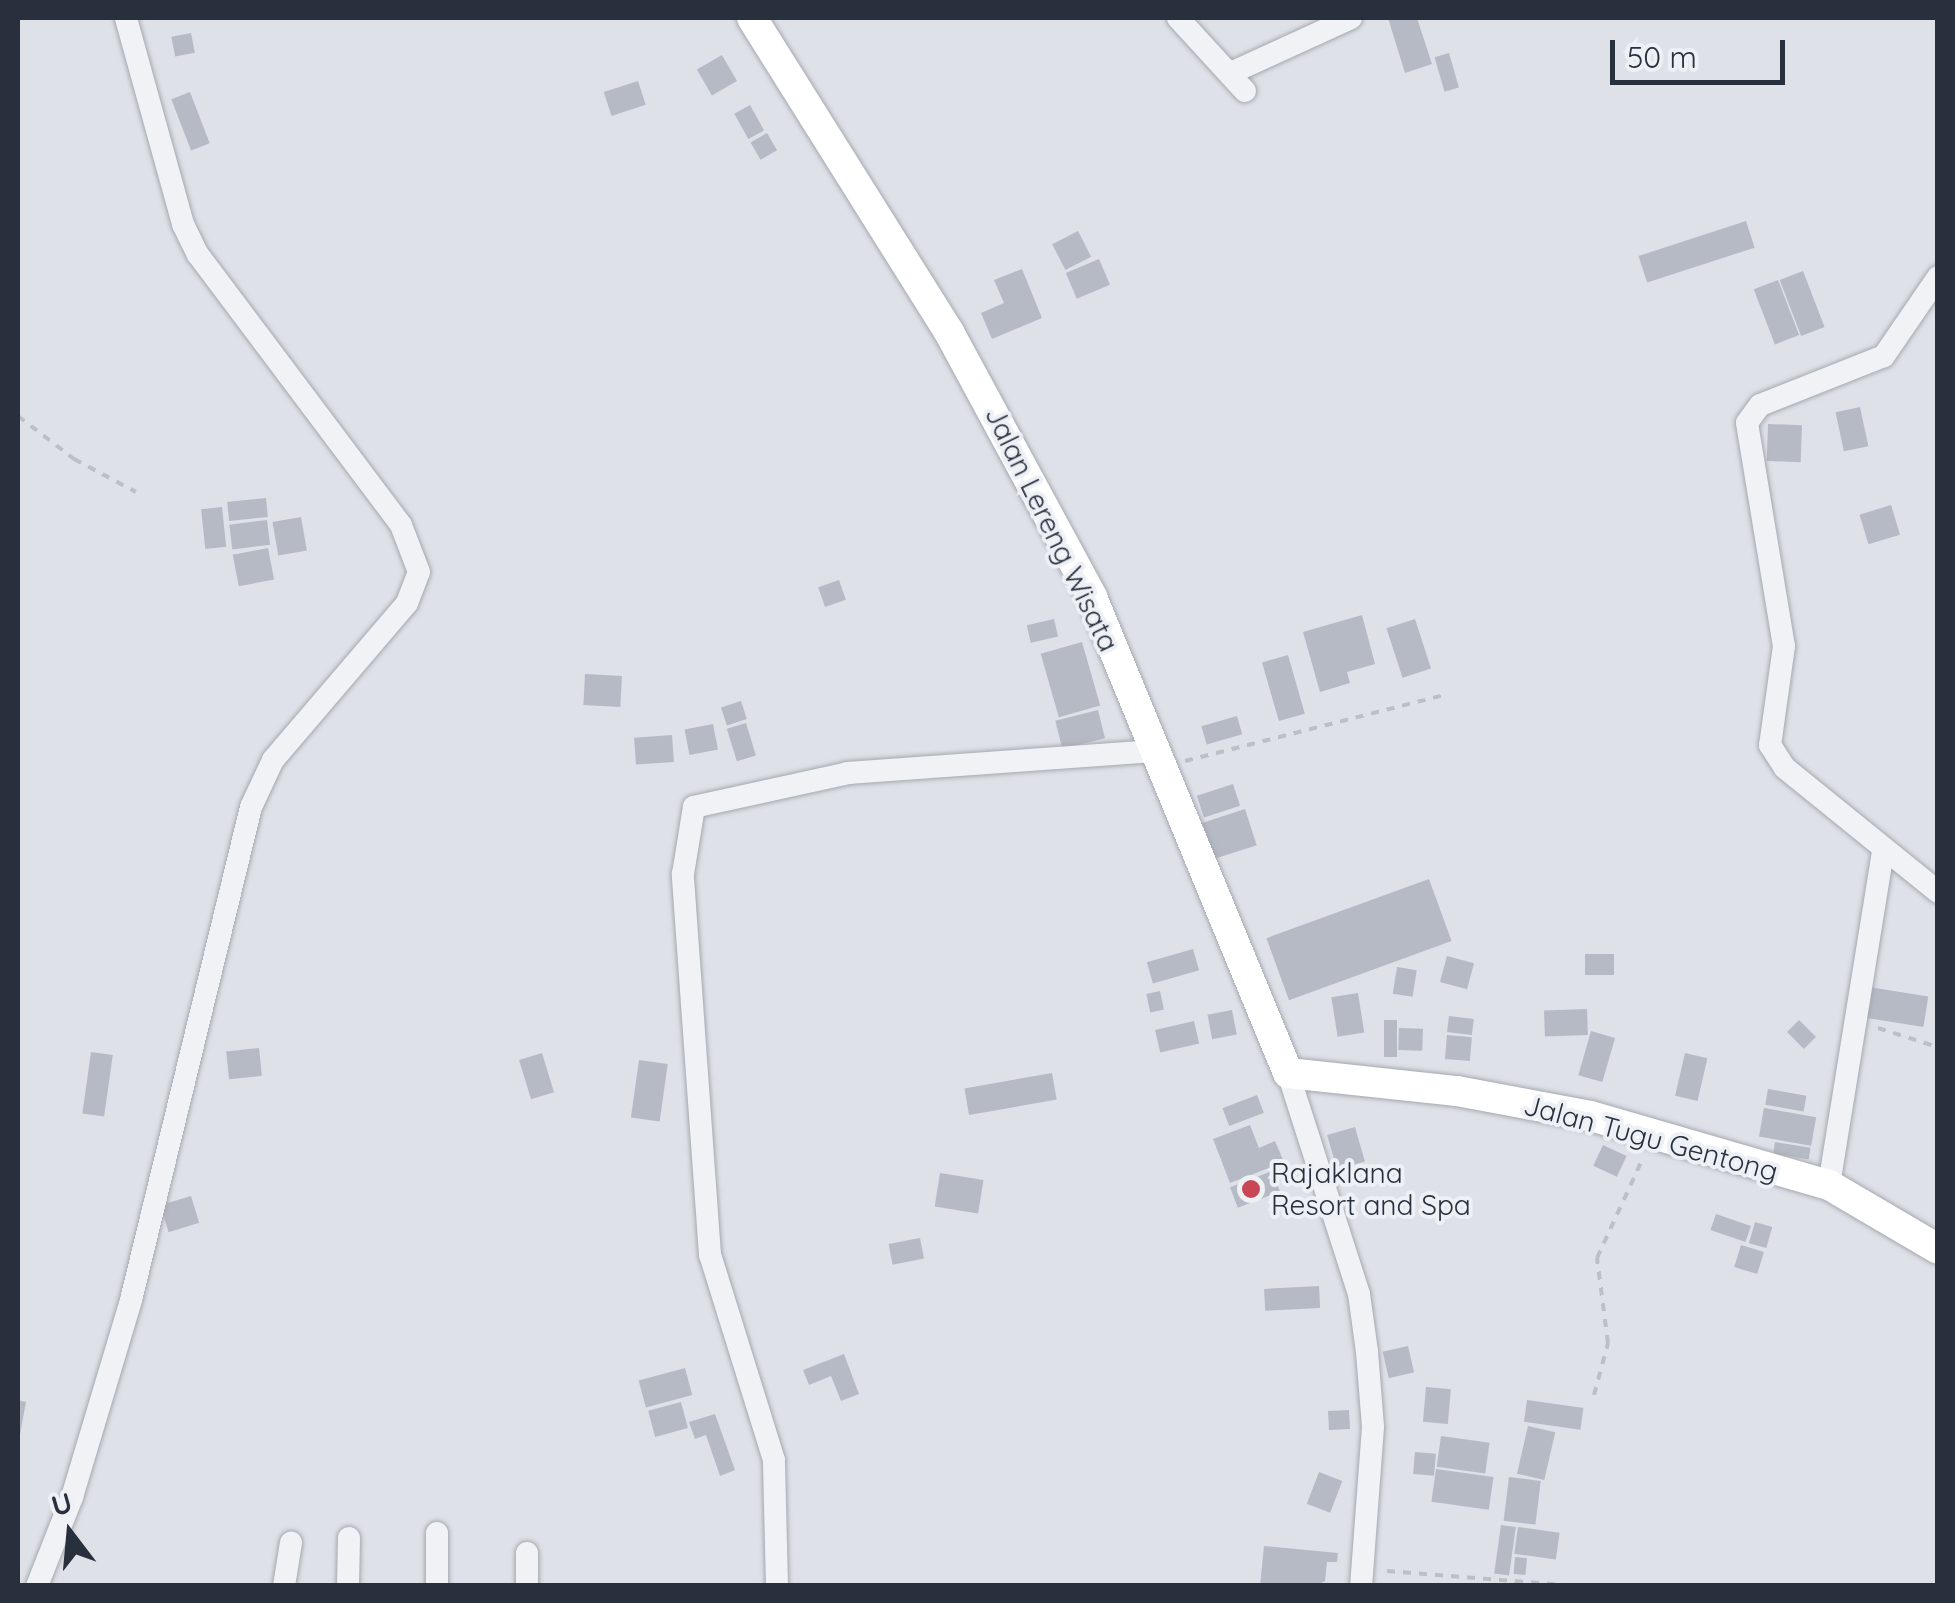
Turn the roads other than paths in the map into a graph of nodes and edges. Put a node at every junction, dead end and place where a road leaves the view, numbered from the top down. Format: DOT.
graph roads {
  1 [pos="126,18"];
  2 [pos="752,18"];
  3 [pos="1178,18"];
  4 [pos="1351,18"];
  5 [pos="1938,278"];
  6 [pos="1158,759"];
  7 [pos="1883,852"];
  8 [pos="1938,892"];
  9 [pos="1288,1073"];
  10 [pos="1829,1186"];
  11 [pos="1938,1250"];
  12 [pos="437,1533"];
  13 [pos="349,1538"];
  14 [pos="291,1543"];
  15 [pos="527,1553"];
  16 [pos="1364,1578"];
  17 [pos="36,1586"];
  18 [pos="284,1586"];
  19 [pos="348,1586"];
  20 [pos="437,1586"];
  21 [pos="527,1586"];
  22 [pos="778,1586"];
  1 -- 17 [label="street"];
  2 -- 6 [label="main road, Jalan Lereng Wisata"];
  3 -- 4 [label="street"];
  5 -- 7 [label="street"];
  6 -- 9 [label="main road, Jalan Lereng Wisata"];
  6 -- 22 [label="street"];
  7 -- 8 [label="street"];
  7 -- 10 [label="street"];
  9 -- 10 [label="main road, Jalan Tugu Gentong"];
  9 -- 16 [label="street"];
  10 -- 11 [label="main road, Jalan Tugu Gentong"];
  12 -- 20 [label="street"];
  13 -- 19 [label="street"];
  14 -- 18 [label="street"];
  15 -- 21 [label="street"];
}
